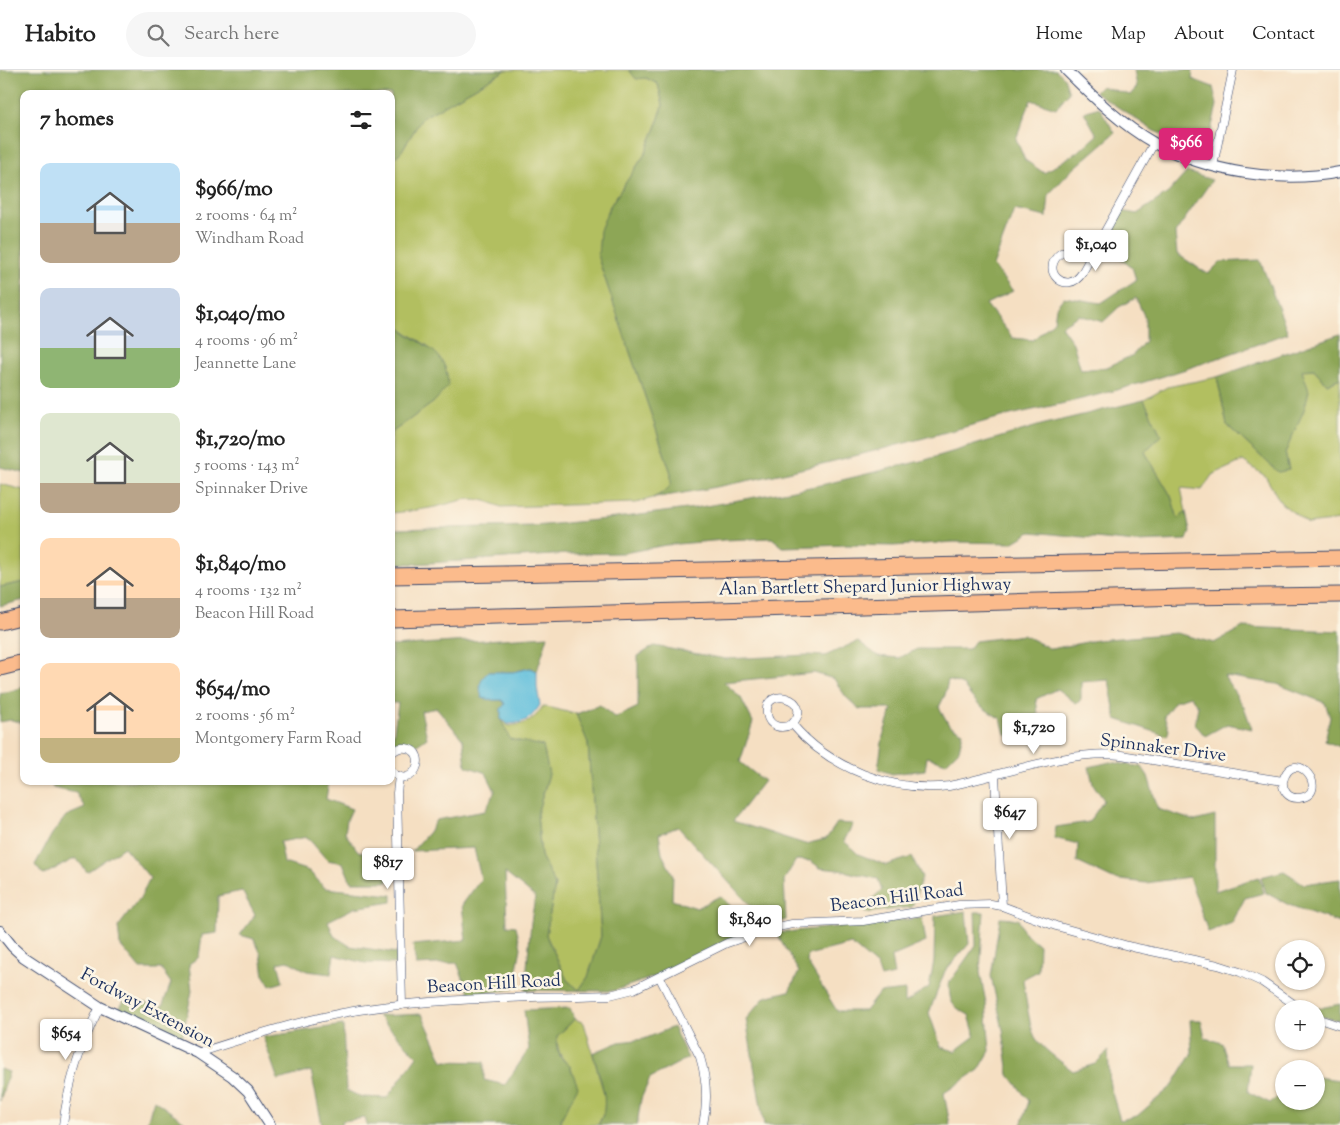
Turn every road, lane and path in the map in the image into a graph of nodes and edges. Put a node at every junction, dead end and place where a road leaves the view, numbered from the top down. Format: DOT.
graph roads {
  1 [pos="1066,70"];
  2 [pos="1233,70"];
  3 [pos="1154,143"];
  4 [pos="1212,166"];
  5 [pos="1340,172"];
  6 [pos="1091,257"];
  7 [pos="1340,558"];
  8 [pos="395,576"];
  9 [pos="1340,595"];
  10 [pos="20,617"];
  11 [pos="395,619"];
  12 [pos="0,622"];
  13 [pos="20,663"];
  14 [pos="0,668"];
  15 [pos="792,724"];
  16 [pos="395,751"];
  17 [pos="395,773"];
  18 [pos="400,776"];
  19 [pos="996,776"];
  20 [pos="1282,781"];
  21 [pos="1002,906"];
  22 [pos="0,931"];
  23 [pos="660,978"];
  24 [pos="1288,1000"];
  25 [pos="402,1005"];
  26 [pos="100,1007"];
  27 [pos="1325,1021"];
  28 [pos="1340,1026"];
  29 [pos="198,1053"];
  30 [pos="63,1125"];
  31 [pos="270,1125"];
  32 [pos="703,1125"];
  1 -- 3 [label="street"];
  2 -- 4 [label="street"];
  3 -- 4 [label="street"];
  3 -- 6 [label="street"];
  4 -- 5 [label="street"];
  6 -- 6 [label="street"];
  7 -- 8 [label="highway, Alan Bartlett Shepard Junior Highway"];
  9 -- 11 [label="highway, Alan Bartlett Shepard Junior Highway"];
  10 -- 12 [label="highway"];
  13 -- 14 [label="highway"];
  15 -- 15 [label="street"];
  15 -- 19 [label="street, Spinnaker Drive"];
  16 -- 18 [label="street"];
  17 -- 18 [label="street"];
  18 -- 25 [label="street"];
  19 -- 20 [label="street, Spinnaker Drive"];
  19 -- 21 [label="street"];
  20 -- 20 [label="street"];
  21 -- 23 [label="street, Beacon Hill Road"];
  21 -- 24 [label="street, Beacon Hill Road"];
  22 -- 26 [label="street, Fordway Extension"];
  23 -- 25 [label="street, Beacon Hill Road"];
  23 -- 32 [label="street"];
  25 -- 29 [label="street, Beacon Hill Road"];
  26 -- 29 [label="street, Fordway Extension"];
  26 -- 30 [label="street"];
  27 -- 28 [label="street"];
  29 -- 31 [label="street, Fordway Extension"];
}
